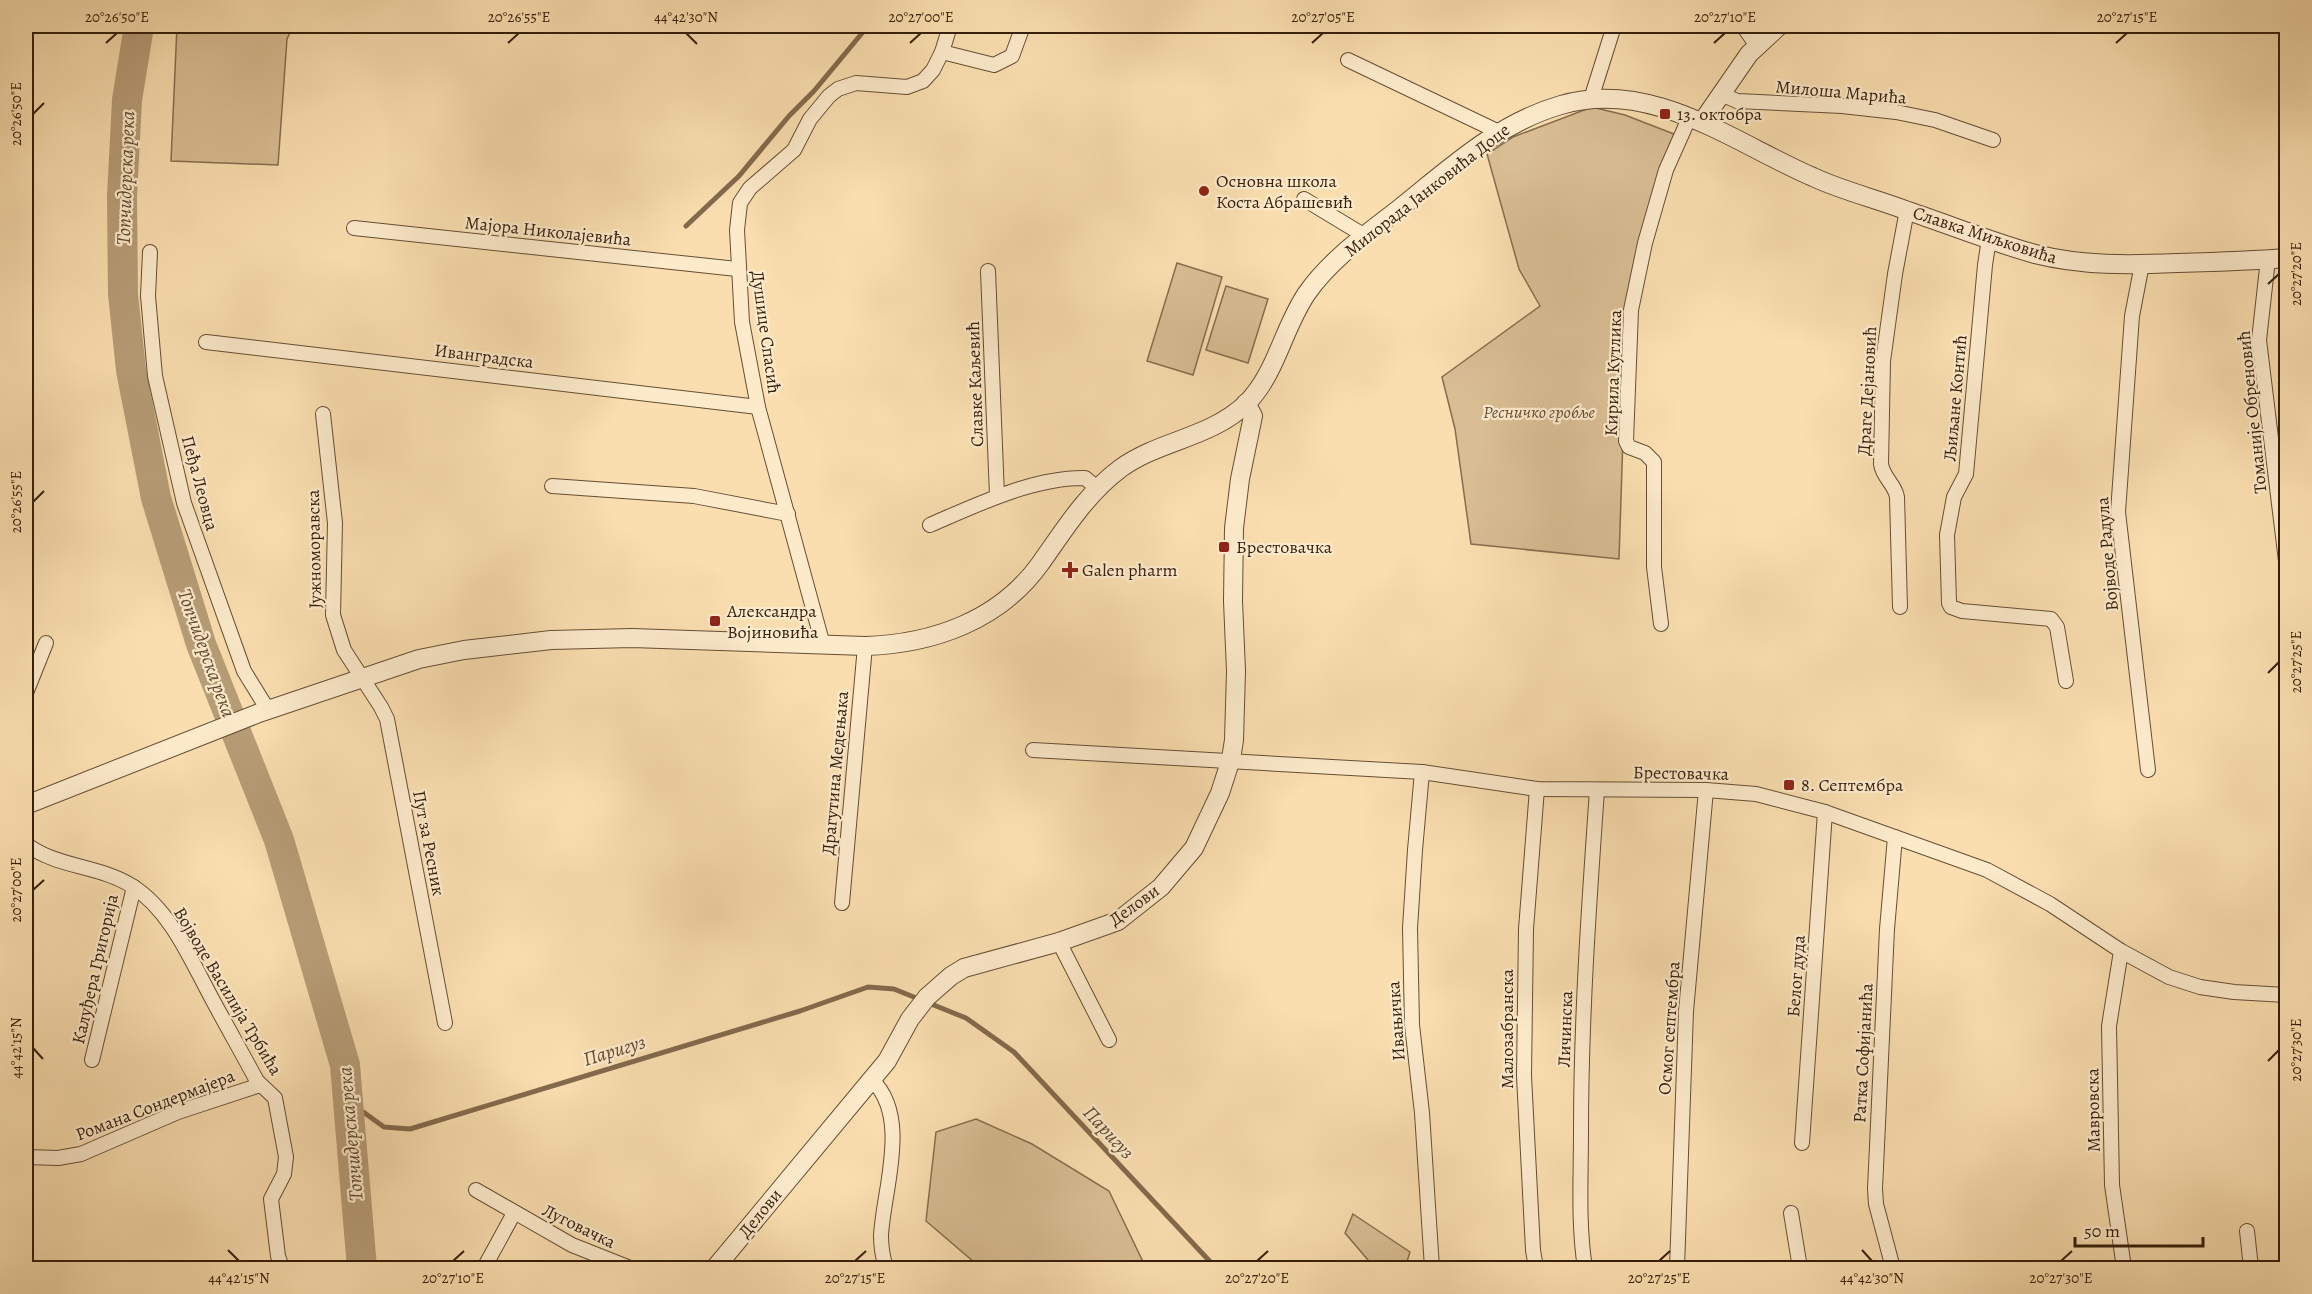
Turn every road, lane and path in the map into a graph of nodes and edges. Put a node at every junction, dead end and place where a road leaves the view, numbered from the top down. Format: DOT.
graph roads {
  1 [pos="950,26"];
  2 [pos="1023,26"];
  3 [pos="1614,26"];
  4 [pos="1743,26"];
  5 [pos="1779,26"];
  6 [pos="1757,46"];
  7 [pos="942,52"];
  8 [pos="1347,60"];
  9 [pos="1720,94"];
  10 [pos="1591,99"];
  11 [pos="1696,119"];
  12 [pos="1499,132"];
  13 [pos="1993,140"];
  14 [pos="1304,199"];
  15 [pos="1907,210"];
  16 [pos="354,228"];
  17 [pos="1365,236"];
  18 [pos="1989,239"];
  19 [pos="150,252"];
  20 [pos="2277,259"];
  21 [pos="2142,264"];
  22 [pos="737,269"];
  23 [pos="988,271"];
  24 [pos="206,342"];
  25 [pos="1246,403"];
  26 [pos="758,407"];
  27 [pos="323,414"];
  28 [pos="552,486"];
  29 [pos="1097,488"];
  30 [pos="997,496"];
  31 [pos="788,514"];
  32 [pos="930,525"];
  33 [pos="2286,561"];
  34 [pos="1900,607"];
  35 [pos="1661,624"];
  36 [pos="46,643"];
  37 [pos="823,645"];
  38 [pos="865,646"];
  39 [pos="361,678"];
  40 [pos="2066,681"];
  41 [pos="26,693"];
  42 [pos="263,712"];
  43 [pos="1033,750"];
  44 [pos="1231,759"];
  45 [pos="2148,770"];
  46 [pos="1422,772"];
  47 [pos="1537,789"];
  48 [pos="1597,790"];
  49 [pos="1706,790"];
  50 [pos="26,805"];
  51 [pos="1825,812"];
  52 [pos="1895,837"];
  53 [pos="26,844"];
  54 [pos="134,887"];
  55 [pos="842,903"];
  56 [pos="1059,942"];
  57 [pos="2121,951"];
  58 [pos="2286,995"];
  59 [pos="446,1023"];
  60 [pos="1109,1040"];
  61 [pos="92,1060"];
  62 [pos="872,1080"];
  63 [pos="260,1085"];
  64 [pos="1802,1143"];
  65 [pos="26,1157"];
  66 [pos="476,1190"];
  67 [pos="514,1213"];
  68 [pos="1791,1213"];
  69 [pos="2247,1230"];
  70 [pos="282,1269"];
  71 [pos="484,1269"];
  72 [pos="630,1269"];
  73 [pos="715,1269"];
  74 [pos="886,1269"];
  75 [pos="1432,1269"];
  76 [pos="1536,1269"];
  77 [pos="1585,1269"];
  78 [pos="1677,1269"];
  79 [pos="1800,1269"];
  80 [pos="1893,1269"];
  81 [pos="2124,1269"];
  82 [pos="2251,1269"];
  1 -- 7 [label="street, Душице Спасић"];
  2 -- 7 [label="street"];
  3 -- 10 [label="street"];
  4 -- 6 [label="street"];
  5 -- 6 [label="street"];
  6 -- 9 [label="street"];
  7 -- 22 [label="street, Душице Спасић"];
  8 -- 12 [label="street"];
  9 -- 11 [label="street"];
  9 -- 13 [label="street, Милоша Марића"];
  10 -- 11 [label="street, Милорада Јанковића Доце"];
  10 -- 12 [label="street, Милорада Јанковића Доце"];
  11 -- 15 [label="street, Славка Миљковића"];
  11 -- 35 [label="street, Кирила Кутлика"];
  12 -- 17 [label="street, Милорада Јанковића Доце"];
  14 -- 17 [label="street"];
  15 -- 18 [label="street, Славка Миљковића"];
  15 -- 34 [label="street, Драге Дејановић"];
  16 -- 22 [label="street, Мајора Николајевића"];
  17 -- 25 [label="street, Милорада Јанковића Доце"];
  18 -- 21 [label="street, Славка Миљковића"];
  18 -- 40 [label="street, Љиљане Контић"];
  19 -- 42 [label="street, Пеђа Леовца"];
  20 -- 21 [label="street, Славка Миљковића"];
  20 -- 33 [label="street, Томаније Обреновић"];
  21 -- 45 [label="street, Војводе Радула"];
  22 -- 26 [label="street, Душице Спасић"];
  23 -- 30 [label="street, Славке Каљевић"];
  24 -- 26 [label="street, Иванградска"];
  25 -- 29 [label="street"];
  25 -- 44 [label="street, Делови"];
  26 -- 31 [label="street, Душице Спасић"];
  27 -- 39 [label="street, Јужноморавска"];
  28 -- 31 [label="street"];
  29 -- 30 [label="street"];
  29 -- 38 [label="street"];
  30 -- 32 [label="street"];
  31 -- 37 [label="street, Душице Спасић"];
  36 -- 41 [label="street"];
  37 -- 38 [label="street"];
  37 -- 39 [label="street"];
  38 -- 55 [label="street, Драгутина Медењака"];
  39 -- 42 [label="street"];
  39 -- 59 [label="street, Пут за Ресник"];
  42 -- 50 [label="street"];
  43 -- 44 [label="street, Брестовачка"];
  44 -- 46 [label="street, Брестовачка"];
  44 -- 56 [label="street, Делови"];
  46 -- 47 [label="street, Брестовачка"];
  46 -- 75 [label="street, Ивањичка"];
  47 -- 48 [label="street, Брестовачка"];
  47 -- 76 [label="street, Малозабранска"];
  48 -- 49 [label="street, Брестовачка"];
  48 -- 77 [label="street, Личинска"];
  49 -- 51 [label="street, Брестовачка"];
  49 -- 78 [label="street, Осмог септембра"];
  51 -- 52 [label="street, Брестовачка"];
  51 -- 64 [label="street, Белог дуда"];
  52 -- 57 [label="street, Брестовачка"];
  52 -- 80 [label="street, Ратка Софијанића"];
  53 -- 54 [label="street, Војводе Василија Трбића"];
  54 -- 61 [label="street, Калуђера Григорија"];
  54 -- 63 [label="street, Војводе Василија Трбића"];
  56 -- 60 [label="street"];
  56 -- 62 [label="street, Делови"];
  57 -- 58 [label="street, Брестовачка"];
  57 -- 81 [label="street, Мавровска"];
  62 -- 73 [label="street, Делови"];
  62 -- 74 [label="street"];
  63 -- 65 [label="street, Романа Сондермајера"];
  63 -- 70 [label="street, Војводе Василија Трбића"];
  66 -- 67 [label="street, Луговачка"];
  67 -- 71 [label="street, Луговачка"];
  67 -- 72 [label="street, Луговачка"];
  68 -- 79 [label="street"];
  69 -- 82 [label="street"];
}
